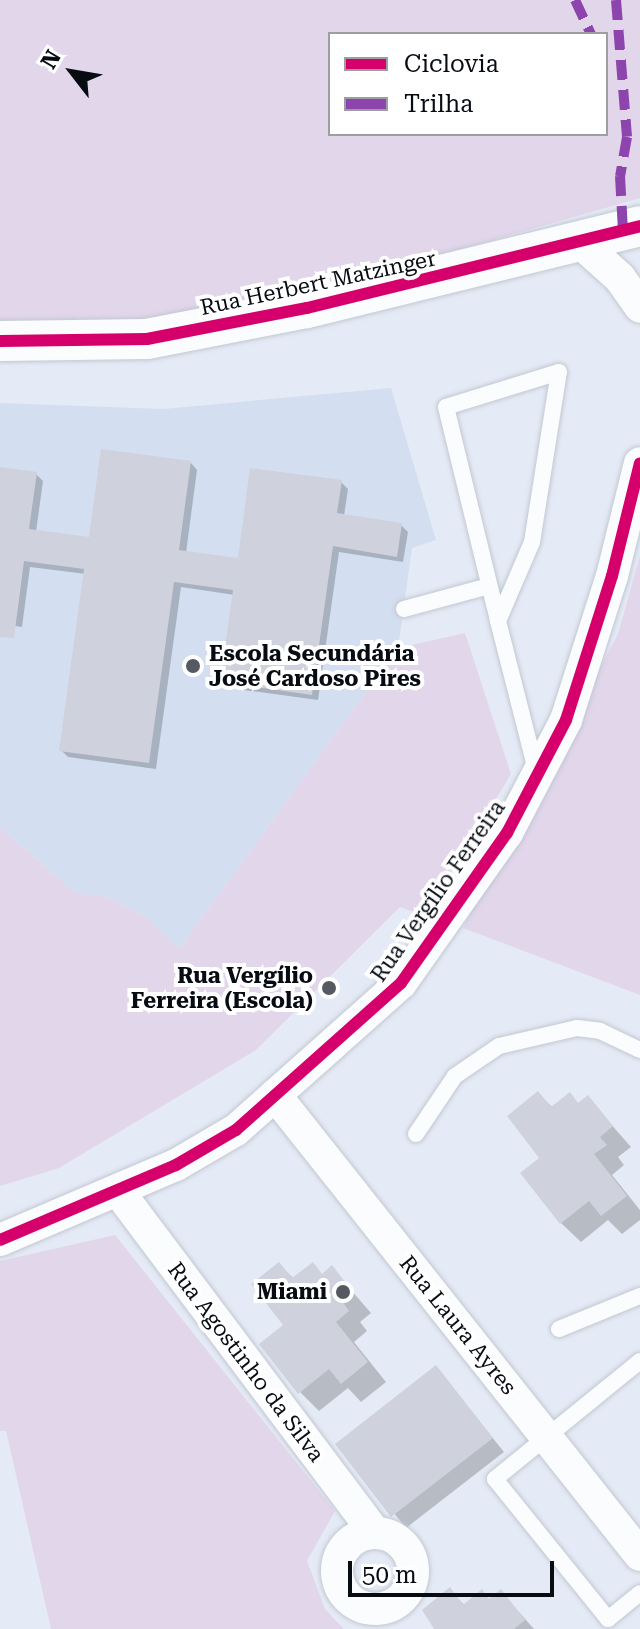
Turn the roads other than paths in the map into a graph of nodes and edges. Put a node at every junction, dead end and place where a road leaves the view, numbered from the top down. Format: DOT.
graph roads {
  1 [pos="640,226"];
  2 [pos="581,243"];
  3 [pos="640,307"];
  4 [pos="0,341"];
  5 [pos="640,463"];
  6 [pos="489,586"];
  7 [pos="404,609"];
  8 [pos="498,621"];
  9 [pos="537,776"];
  10 [pos="640,1050"];
  11 [pos="275,1095"];
  12 [pos="416,1134"];
  13 [pos="119,1192"];
  14 [pos="0,1240"];
  15 [pos="640,1296"];
  16 [pos="559,1329"];
  17 [pos="640,1361"];
  18 [pos="546,1436"];
  19 [pos="374,1532"];
  20 [pos="640,1555"];
  21 [pos="640,1593"];
  1 -- 2 [label="street, Rua Herbert Matzinger"];
  2 -- 3 [label="street"];
  2 -- 4 [label="street, Rua Herbert Matzinger"];
  5 -- 9 [label="street, Rua Vergílio Ferreira"];
  6 -- 7 [label="lane"];
  6 -- 8 [label="lane"];
  6 -- 8 [label="lane"];
  8 -- 9 [label="lane"];
  9 -- 11 [label="street, Rua Vergílio Ferreira"];
  10 -- 12 [label="lane"];
  11 -- 13 [label="street, Rua Vergílio Ferreira"];
  11 -- 18 [label="street, Rua Laura Ayres"];
  13 -- 14 [label="street, Rua Vergílio Ferreira"];
  13 -- 19 [label="street, Rua Agostinho da Silva"];
  15 -- 16 [label="lane"];
  17 -- 18 [label="lane"];
  18 -- 20 [label="street, Rua Laura Ayres"];
  18 -- 21 [label="lane"];
}
